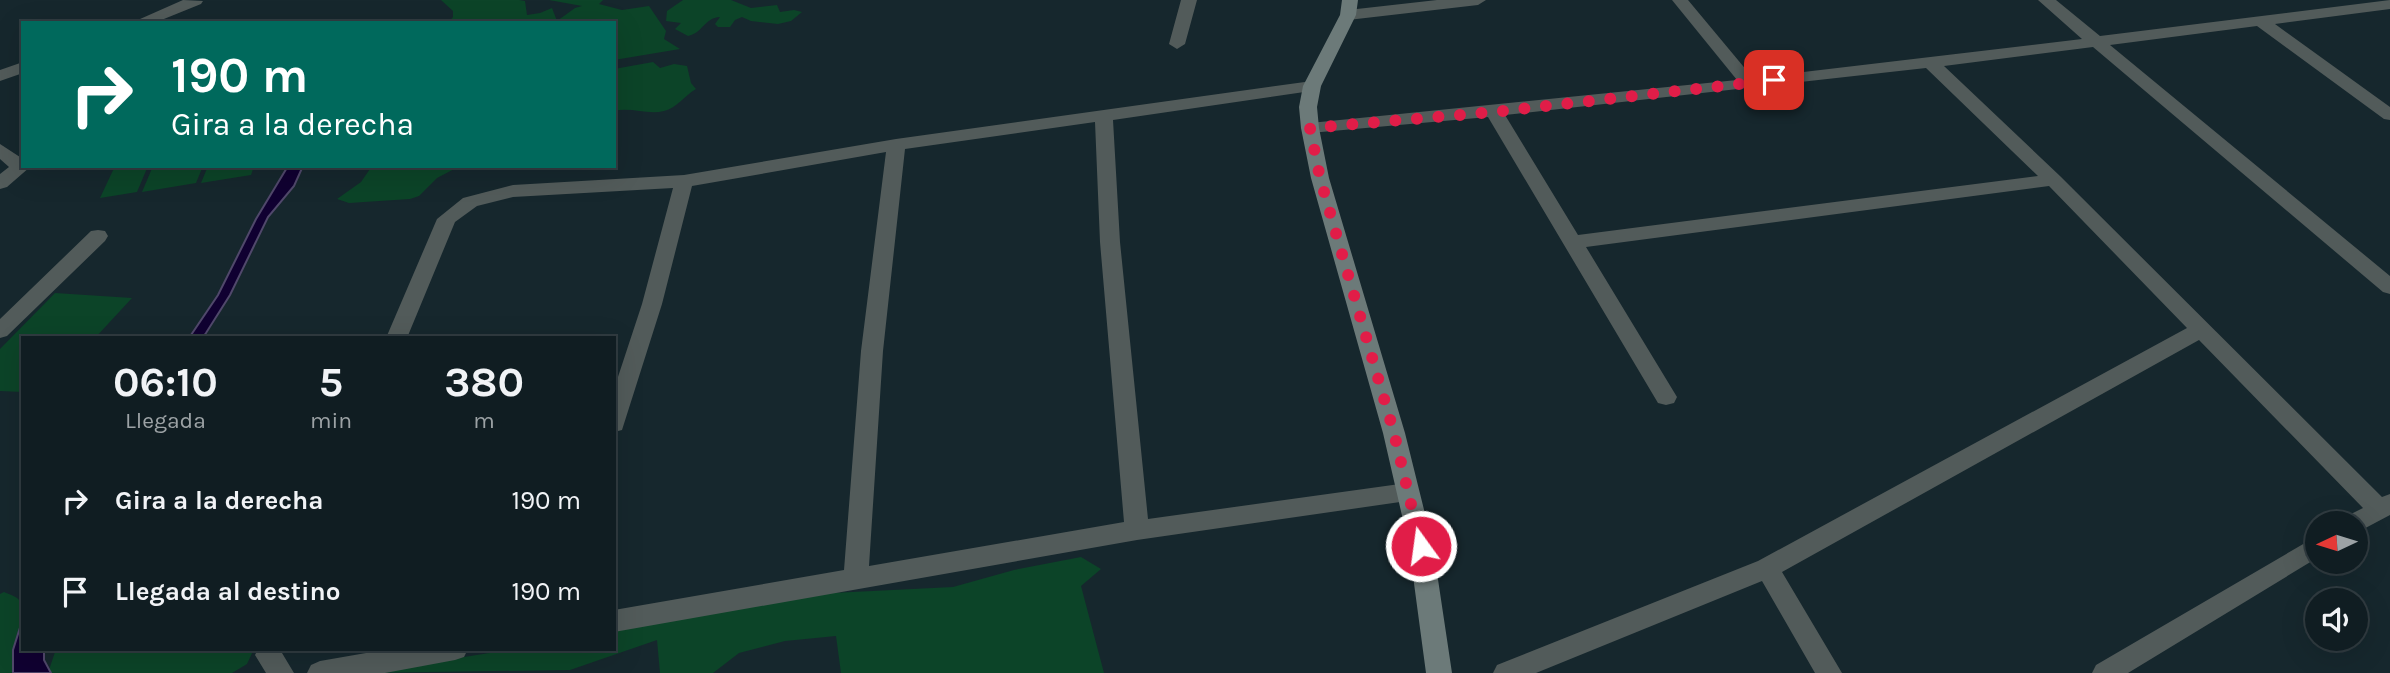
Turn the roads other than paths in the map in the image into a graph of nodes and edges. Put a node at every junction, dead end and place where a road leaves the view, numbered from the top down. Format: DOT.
graph roads {
  1 [pos="193,0"];
  2 [pos="1189,0"];
  3 [pos="1478,0"];
  4 [pos="1680,0"];
  5 [pos="2046,0"];
  6 [pos="2390,4"];
  7 [pos="1349,7"];
  8 [pos="144,21"];
  9 [pos="2260,21"];
  10 [pos="2094,41"];
  11 [pos="1177,44"];
  12 [pos="1930,62"];
  13 [pos="21,68"];
  14 [pos="0,76"];
  15 [pos="1748,83"];
  16 [pos="1312,86"];
  17 [pos="1494,112"];
  18 [pos="2390,115"];
  19 [pos="1104,117"];
  20 [pos="1310,128"];
  21 [pos="896,145"];
  22 [pos="0,150"];
  23 [pos="2053,180"];
  24 [pos="684,181"];
  25 [pos="0,183"];
  26 [pos="98,236"];
  27 [pos="1575,243"];
  28 [pos="2390,287"];
  29 [pos="2201,330"];
  30 [pos="0,331"];
  31 [pos="397,336"];
  32 [pos="1666,397"];
  33 [pos="616,418"];
  34 [pos="1407,492"];
  35 [pos="2384,506"];
  36 [pos="2368,515"];
  37 [pos="1137,530"];
  38 [pos="2305,553"];
  39 [pos="1767,568"];
  40 [pos="856,579"];
  41 [pos="616,621"];
  42 [pos="270,651"];
  43 [pos="444,651"];
  44 [pos="281,673"];
  45 [pos="320,673"];
  46 [pos="1439,673"];
  47 [pos="1506,673"];
  48 [pos="1829,673"];
  49 [pos="2105,673"];
  1 -- 8 [label="street"];
  2 -- 11 [label="street"];
  3 -- 7 [label="street"];
  4 -- 15 [label="street"];
  5 -- 10 [label="street"];
  6 -- 9 [label="street"];
  7 -- 16 [label="main road"];
  9 -- 10 [label="street"];
  9 -- 18 [label="street"];
  10 -- 12 [label="street"];
  10 -- 28 [label="street"];
  12 -- 15 [label="street"];
  12 -- 23 [label="street"];
  13 -- 14 [label="street"];
  15 -- 17 [label="street"];
  16 -- 19 [label="street"];
  16 -- 20 [label="main road"];
  17 -- 20 [label="street"];
  17 -- 27 [label="street"];
  19 -- 21 [label="street"];
  19 -- 37 [label="street"];
  20 -- 34 [label="main road"];
  21 -- 24 [label="street"];
  21 -- 40 [label="street"];
  22 -- 25 [label="street"];
  23 -- 27 [label="street"];
  23 -- 29 [label="street"];
  24 -- 31 [label="street"];
  24 -- 33 [label="street"];
  26 -- 30 [label="street"];
  27 -- 32 [label="street"];
  29 -- 35 [label="street"];
  29 -- 39 [label="street"];
  34 -- 37 [label="street"];
  34 -- 46 [label="main road"];
  35 -- 36 [label="street"];
  37 -- 40 [label="street"];
  38 -- 49 [label="street"];
  39 -- 47 [label="street"];
  39 -- 48 [label="street"];
  40 -- 41 [label="street"];
  42 -- 44 [label="street"];
  43 -- 45 [label="street"];
}
